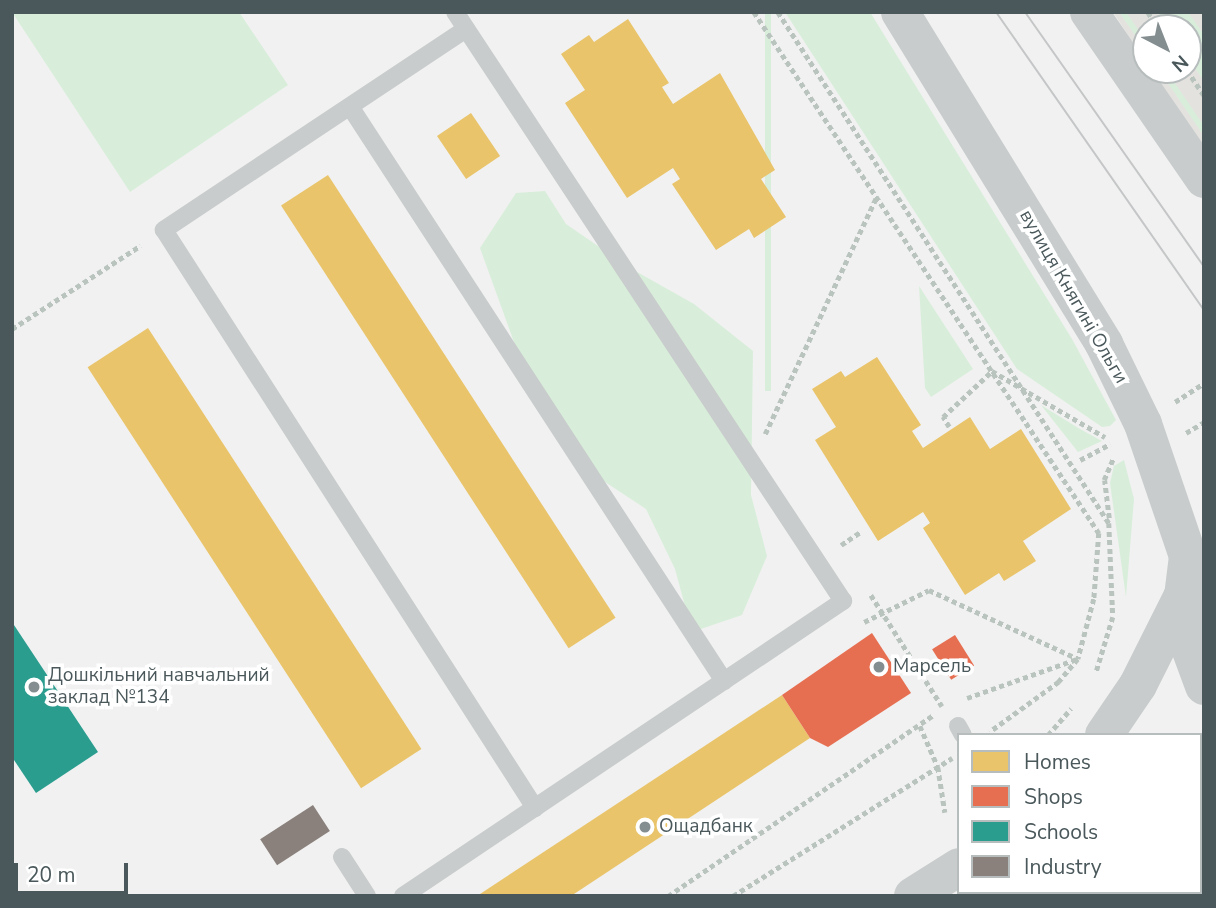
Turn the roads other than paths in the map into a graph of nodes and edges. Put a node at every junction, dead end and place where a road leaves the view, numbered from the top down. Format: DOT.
graph roads {
  1 [pos="455,12"];
  2 [pos="900,12"];
  3 [pos="1089,12"];
  4 [pos="466,29"];
  5 [pos="351,108"];
  6 [pos="1204,179"];
  7 [pos="1204,513"];
  8 [pos="1188,556"];
  9 [pos="1183,595"];
  10 [pos="724,681"];
  11 [pos="1204,686"];
  12 [pos="1105,733"];
  13 [pos="535,808"];
  14 [pos="342,857"];
  15 [pos="957,868"];
  16 [pos="367,896"];
  17 [pos="403,896"];
  18 [pos="914,896"];
  1 -- 4 [label="lane"];
  2 -- 8 [label="main road, вулиця Княгині Ольги"];
  3 -- 6 [label="main road"];
  4 -- 5 [label="lane"];
  4 -- 10 [label="lane"];
  5 -- 10 [label="lane"];
  5 -- 13 [label="lane"];
  7 -- 8 [label="main road"];
  8 -- 9 [label="main road, вулиця Княгині Ольги"];
  9 -- 11 [label="main road, вулиця Княгині Ольги"];
  9 -- 12 [label="main road"];
  10 -- 13 [label="lane"];
  13 -- 17 [label="lane"];
  14 -- 16 [label="lane"];
  15 -- 18 [label="main road"];
}
